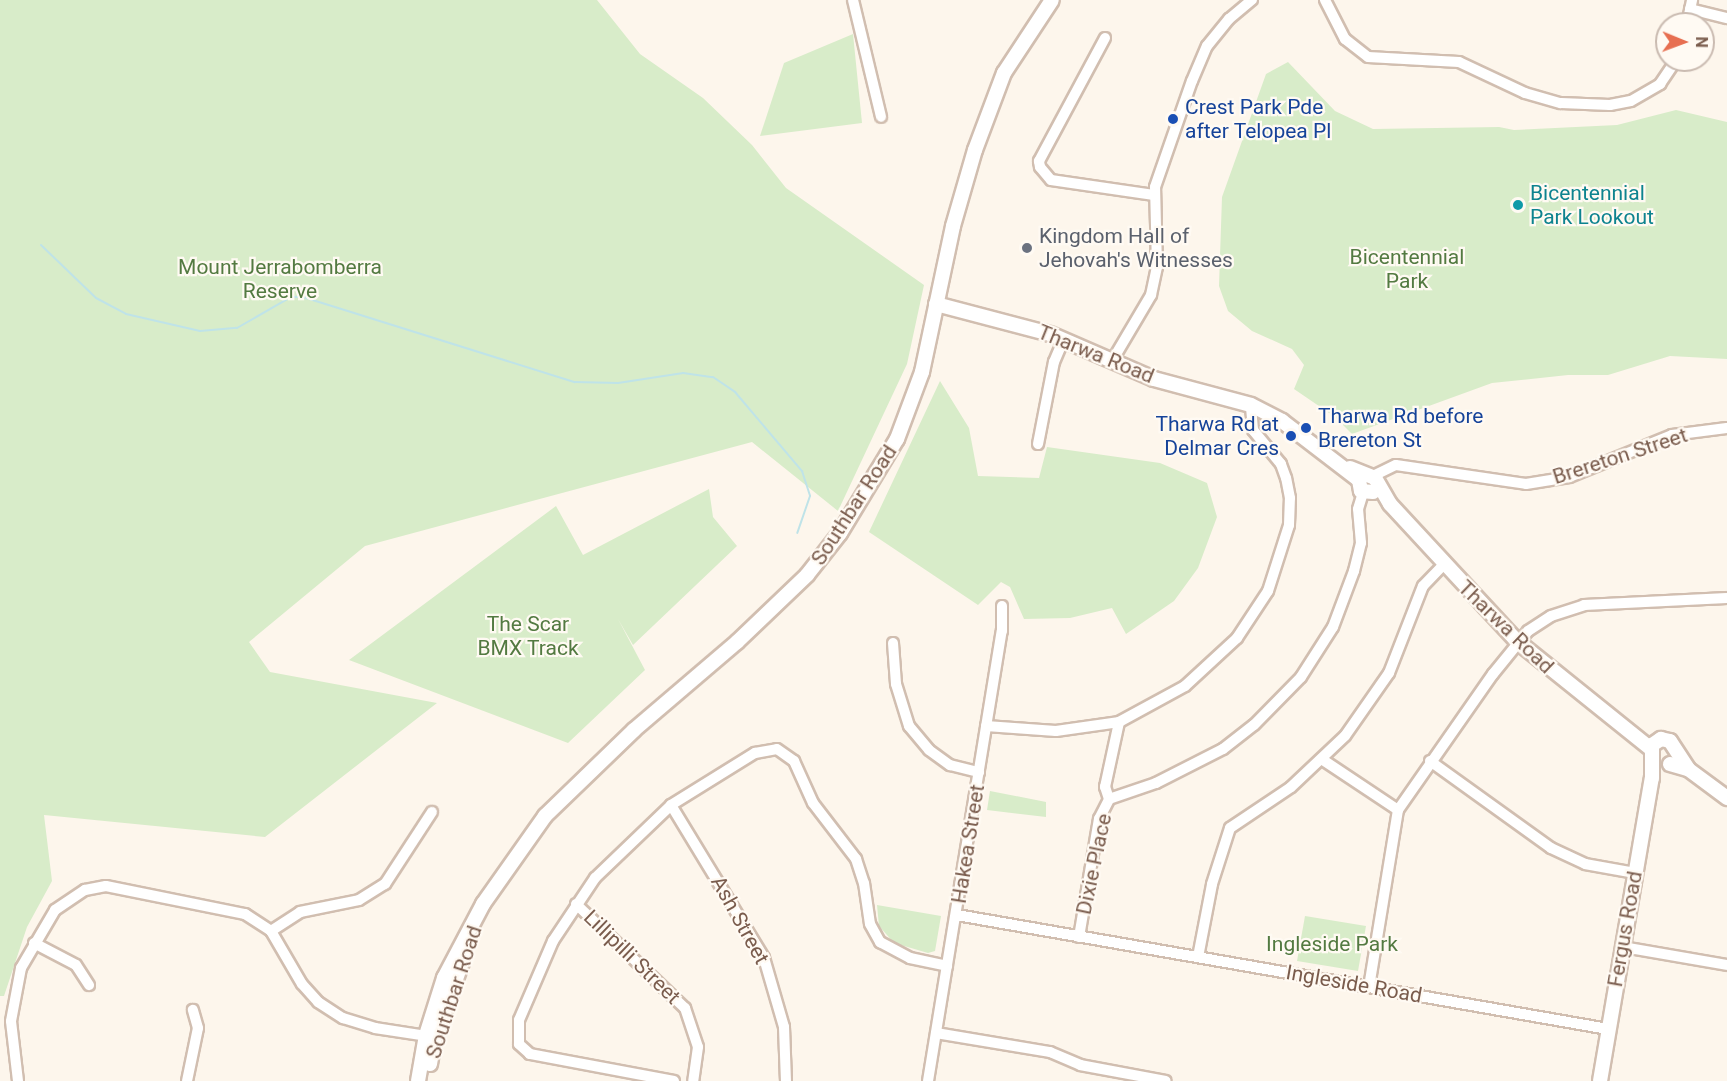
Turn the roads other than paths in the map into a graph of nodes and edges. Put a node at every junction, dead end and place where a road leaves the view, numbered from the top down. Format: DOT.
graph roads {
  1 [pos="853,0"];
  2 [pos="1052,0"];
  3 [pos="1252,0"];
  4 [pos="1325,0"];
  5 [pos="1691,5"];
  6 [pos="1727,18"];
  7 [pos="1105,39"];
  8 [pos="1668,72"];
  9 [pos="881,117"];
  10 [pos="1154,195"];
  11 [pos="936,304"];
  12 [pos="1064,339"];
  13 [pos="1112,361"];
  14 [pos="1251,405"];
  15 [pos="1727,428"];
  16 [pos="1038,444"];
  17 [pos="1369,483"];
  18 [pos="1443,565"];
  19 [pos="1727,598"];
  20 [pos="1002,606"];
  21 [pos="1518,642"];
  22 [pos="892,643"];
  23 [pos="1119,722"];
  24 [pos="986,726"];
  25 [pos="1661,755"];
  26 [pos="1323,760"];
  27 [pos="1430,761"];
  28 [pos="979,772"];
  29 [pos="1727,798"];
  30 [pos="1109,799"];
  31 [pos="671,805"];
  32 [pos="1398,810"];
  33 [pos="432,812"];
  34 [pos="1635,873"];
  35 [pos="576,904"];
  36 [pos="957,915"];
  37 [pos="271,931"];
  38 [pos="1079,937"];
  39 [pos="33,943"];
  40 [pos="1623,947"];
  41 [pos="1198,957"];
  42 [pos="1727,964"];
  43 [pos="947,966"];
  44 [pos="89,985"];
  45 [pos="1369,987"];
  46 [pos="193,1010"];
  47 [pos="1608,1029"];
  48 [pos="936,1033"];
  49 [pos="430,1036"];
  50 [pos="18,1081"];
  51 [pos="187,1081"];
  52 [pos="418,1081"];
  53 [pos="428,1081"];
  54 [pos="674,1081"];
  55 [pos="693,1081"];
  56 [pos="786,1081"];
  57 [pos="928,1081"];
  58 [pos="1166,1081"];
  59 [pos="1600,1081"];
  1 -- 9 [label="street"];
  2 -- 11 [label="main road, Southbar Road"];
  3 -- 10 [label="street"];
  4 -- 8 [label="street"];
  5 -- 6 [label="street"];
  7 -- 10 [label="street"];
  10 -- 13 [label="street"];
  11 -- 12 [label="main road, Tharwa Road"];
  11 -- 49 [label="main road, Southbar Road"];
  12 -- 13 [label="main road, Tharwa Road"];
  12 -- 16 [label="street"];
  13 -- 14 [label="main road, Tharwa Road"];
  14 -- 17 [label="main road, Tharwa Road"];
  14 -- 23 [label="street"];
  15 -- 17 [label="street, Brereton Street"];
  17 -- 18 [label="main road, Tharwa Road"];
  17 -- 30 [label="street"];
  18 -- 21 [label="main road, Tharwa Road"];
  18 -- 26 [label="street"];
  19 -- 21 [label="street"];
  20 -- 24 [label="street, Hakea Street"];
  21 -- 25 [label="main road, Tharwa Road"];
  21 -- 27 [label="street"];
  22 -- 28 [label="street"];
  23 -- 24 [label="street"];
  23 -- 30 [label="street, Dixie Place"];
  24 -- 28 [label="street, Hakea Street"];
  25 -- 29 [label="main road"];
  25 -- 34 [label="main road, Fergus Road"];
  26 -- 32 [label="street"];
  26 -- 41 [label="street"];
  27 -- 32 [label="street"];
  27 -- 34 [label="street"];
  28 -- 36 [label="street, Hakea Street"];
  30 -- 38 [label="street, Dixie Place"];
  31 -- 35 [label="street"];
  31 -- 43 [label="street"];
  31 -- 56 [label="street, Ash Street"];
  32 -- 45 [label="street"];
  33 -- 37 [label="street"];
  34 -- 40 [label="main road, Fergus Road"];
  35 -- 54 [label="street"];
  35 -- 55 [label="street, Lillipilli Street"];
  36 -- 38 [label="street, Ingleside Road"];
  36 -- 43 [label="street, Hakea Street"];
  37 -- 39 [label="street"];
  37 -- 49 [label="street"];
  38 -- 41 [label="street, Ingleside Road"];
  39 -- 44 [label="street"];
  39 -- 50 [label="street"];
  40 -- 42 [label="street"];
  40 -- 47 [label="main road, Fergus Road"];
  41 -- 45 [label="street, Ingleside Road"];
  43 -- 48 [label="street, Hakea Street"];
  45 -- 47 [label="street, Ingleside Road"];
  46 -- 51 [label="street"];
  47 -- 59 [label="main road, Fergus Road"];
  48 -- 57 [label="street, Hakea Street"];
  48 -- 58 [label="street"];
  49 -- 52 [label="main road, Southbar Road"];
  49 -- 53 [label="main road, Southbar Road"];
}
